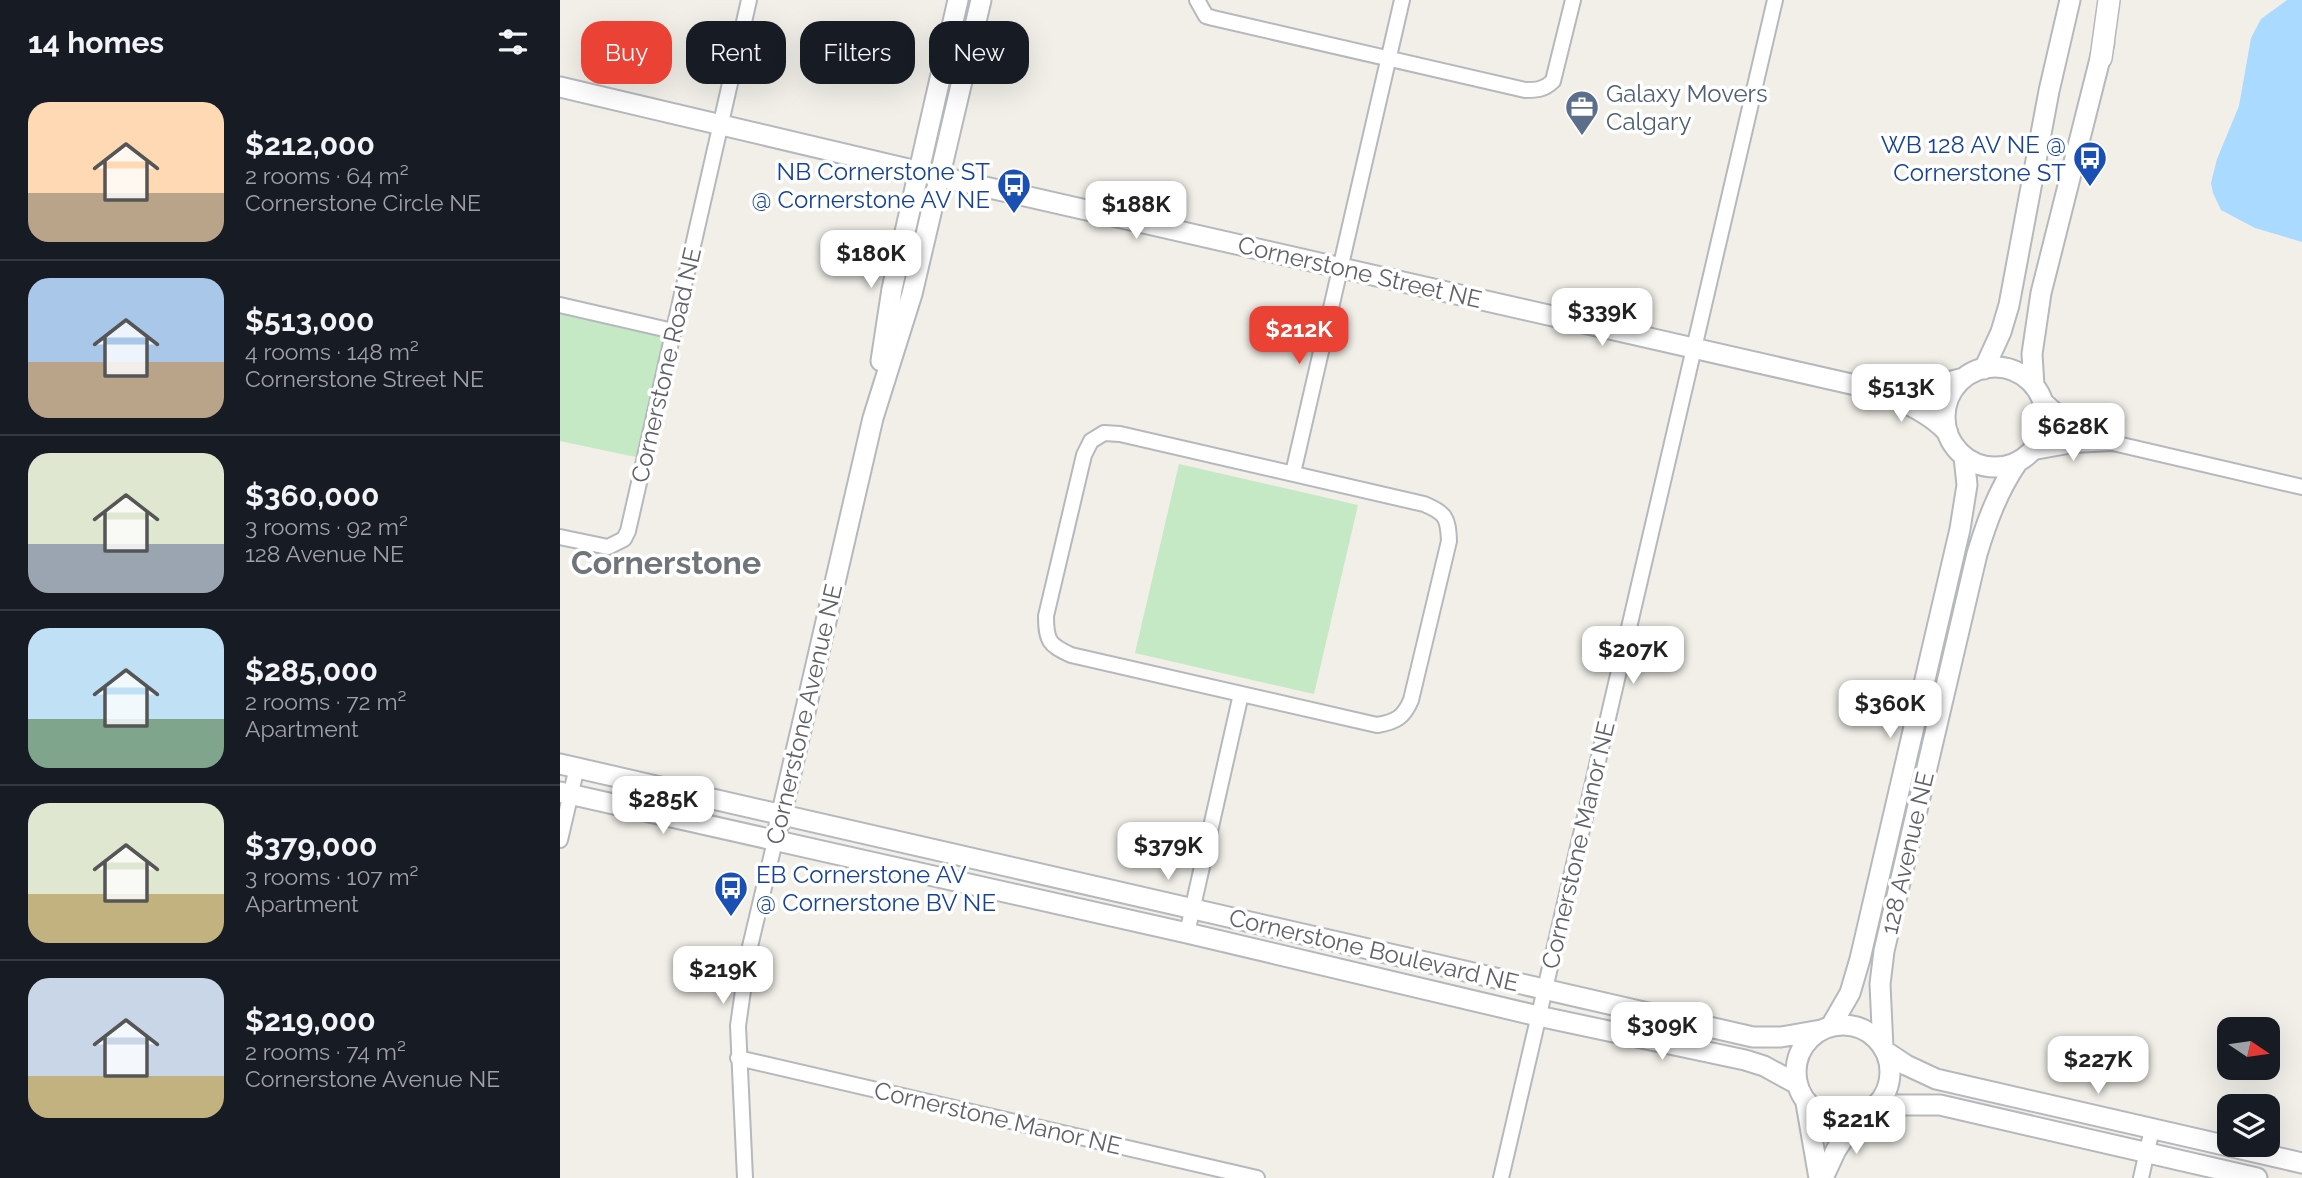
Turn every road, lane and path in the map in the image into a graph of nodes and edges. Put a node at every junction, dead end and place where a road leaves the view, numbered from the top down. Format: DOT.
graph roads {
  1 [pos="749,0"];
  2 [pos="957,0"];
  3 [pos="981,0"];
  4 [pos="1197,0"];
  5 [pos="1402,0"];
  6 [pos="1573,0"];
  7 [pos="1775,0"];
  8 [pos="2070,0"];
  9 [pos="2109,0"];
  10 [pos="2115,0"];
  11 [pos="2101,58"];
  12 [pos="1389,59"];
  13 [pos="560,87"];
  14 [pos="720,125"];
  15 [pos="918,171"];
  16 [pos="940,177"];
  17 [pos="1340,267"];
  18 [pos="560,305"];
  19 [pos="673,331"];
  20 [pos="1693,349"];
  21 [pos="1984,369"];
  22 [pos="1964,378"];
  23 [pos="1873,389"];
  24 [pos="2037,391"];
  25 [pos="873,418"];
  26 [pos="1948,433"];
  27 [pos="2113,443"];
  28 [pos="1964,457"];
  29 [pos="2023,458"];
  30 [pos="1293,473"];
  31 [pos="2302,487"];
  32 [pos="560,537"];
  33 [pos="1241,694"];
  34 [pos="568,766"];
  35 [pos="565,793"];
  36 [pos="781,814"];
  37 [pos="560,840"];
  38 [pos="775,841"];
  39 [pos="1193,908"];
  40 [pos="1187,933"];
  41 [pos="1545,989"];
  42 [pos="1538,1016"];
  43 [pos="1826,1028"];
  44 [pos="1884,1049"];
  45 [pos="738,1058"];
  46 [pos="1797,1084"];
  47 [pos="1806,1103"];
  48 [pos="1865,1113"];
  49 [pos="2152,1129"];
  50 [pos="2147,1152"];
  51 [pos="2302,1163"];
  52 [pos="745,1178"];
  53 [pos="1257,1178"];
  54 [pos="1501,1178"];
  55 [pos="1821,1178"];
  56 [pos="2141,1178"];
  57 [pos="2257,1178"];
  1 -- 14 [label="street, Cornerstone Road NE"];
  2 -- 15 [label="street, Cornerstone Avenue NE"];
  3 -- 16 [label="street, Cornerstone Avenue NE"];
  4 -- 12 [label="street"];
  5 -- 12 [label="street"];
  6 -- 12 [label="street"];
  7 -- 20 [label="street, Cornerstone Manor NE"];
  8 -- 21 [label="street"];
  9 -- 11 [label="main road"];
  10 -- 11 [label="street"];
  11 -- 24 [label="street"];
  12 -- 17 [label="street"];
  13 -- 14 [label="street, Cornerstone Street NE"];
  14 -- 15 [label="street, Cornerstone Street NE"];
  14 -- 19 [label="street, Cornerstone Road NE"];
  15 -- 16 [label="street, Cornerstone Street NE"];
  15 -- 25 [label="street, Cornerstone Avenue NE"];
  16 -- 17 [label="street, Cornerstone Street NE"];
  16 -- 25 [label="street, Cornerstone Avenue NE"];
  17 -- 20 [label="street, Cornerstone Street NE"];
  17 -- 30 [label="street"];
  18 -- 19 [label="street"];
  19 -- 32 [label="street, Cornerstone Road NE"];
  20 -- 23 [label="street, Cornerstone Street NE"];
  20 -- 41 [label="street, Cornerstone Manor NE"];
  21 -- 22 [label="street"];
  21 -- 24 [label="street"];
  22 -- 23 [label="street, Cornerstone Street NE"];
  22 -- 26 [label="street"];
  23 -- 26 [label="street, Cornerstone Street NE"];
  24 -- 27 [label="street"];
  24 -- 29 [label="street"];
  25 -- 36 [label="street, Cornerstone Avenue NE"];
  26 -- 28 [label="street"];
  27 -- 29 [label="street"];
  27 -- 31 [label="street"];
  28 -- 29 [label="street"];
  28 -- 43 [label="street, 128 Avenue NE"];
  29 -- 44 [label="street, 128 Avenue NE"];
  30 -- 33 [label="street"];
  30 -- 33 [label="street"];
  33 -- 39 [label="street"];
  34 -- 35 [label="street"];
  34 -- 36 [label="street, Cornerstone Boulevard NE"];
  35 -- 37 [label="street"];
  35 -- 38 [label="street, Cornerstone Boulevard NE"];
  36 -- 38 [label="street, Cornerstone Avenue NE"];
  36 -- 39 [label="street, Cornerstone Boulevard NE"];
  38 -- 40 [label="street, Cornerstone Boulevard NE"];
  38 -- 45 [label="street, Cornerstone Avenue NE"];
  39 -- 40 [label="street"];
  39 -- 41 [label="street, Cornerstone Boulevard NE"];
  40 -- 42 [label="street, Cornerstone Boulevard NE"];
  41 -- 42 [label="street, Cornerstone Manor NE"];
  41 -- 43 [label="street, Cornerstone Boulevard NE"];
  42 -- 46 [label="street, Cornerstone Boulevard NE"];
  42 -- 54 [label="street, Cornerstone Manor NE"];
  43 -- 44 [label="street"];
  43 -- 46 [label="street"];
  44 -- 48 [label="street"];
  44 -- 49 [label="street"];
  45 -- 52 [label="street, Cornerstone Avenue NE"];
  45 -- 53 [label="street, Cornerstone Manor NE"];
  46 -- 47 [label="street"];
  47 -- 48 [label="street"];
  47 -- 55 [label="street"];
  48 -- 50 [label="street"];
  48 -- 55 [label="street"];
  49 -- 50 [label="street"];
  49 -- 51 [label="street"];
  50 -- 56 [label="street"];
  50 -- 57 [label="street"];
}
